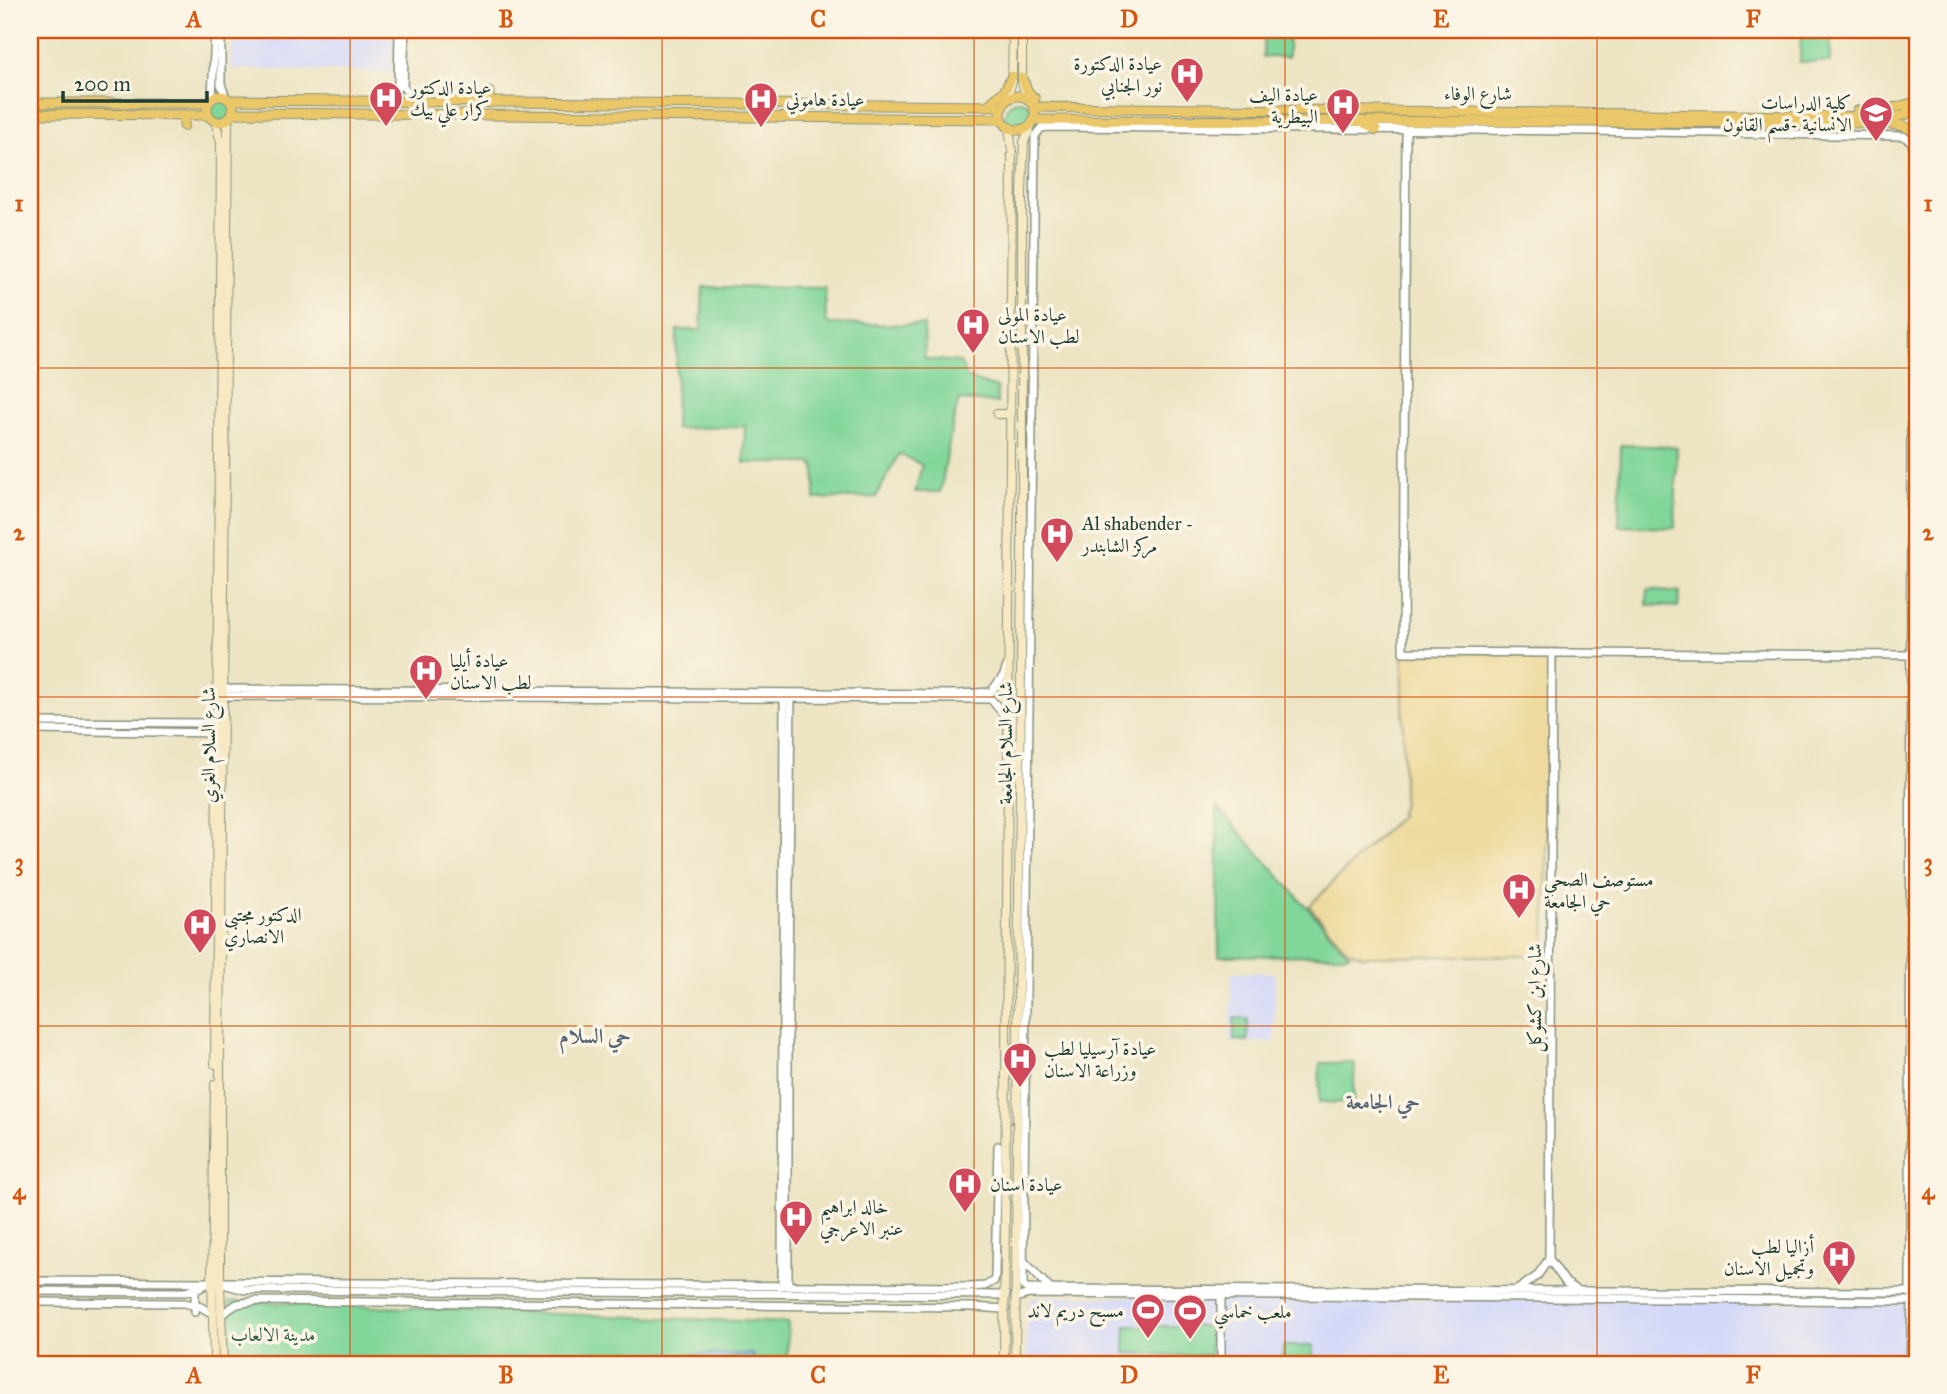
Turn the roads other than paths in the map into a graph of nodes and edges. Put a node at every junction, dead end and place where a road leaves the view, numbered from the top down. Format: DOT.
graph roads {
  1 [pos="215,30"];
  2 [pos="221,30"];
  3 [pos="399,30"];
  4 [pos="405,30"];
  5 [pos="1013,30"];
  6 [pos="1022,30"];
  7 [pos="401,60"];
  8 [pos="1012,76"];
  9 [pos="1022,78"];
  10 [pos="489,92"];
  11 [pos="1027,98"];
  12 [pos="228,99"];
  13 [pos="210,100"];
  14 [pos="383,101"];
  15 [pos="427,101"];
  16 [pos="1917,102"];
  17 [pos="30,103"];
  18 [pos="126,103"];
  19 [pos="489,103"];
  20 [pos="528,103"];
  21 [pos="558,103"];
  22 [pos="1004,103"];
  23 [pos="903,106"];
  24 [pos="987,107"];
  25 [pos="1034,107"];
  26 [pos="1053,108"];
  27 [pos="1153,108"];
  28 [pos="1912,113"];
  29 [pos="30,114"];
  30 [pos="1714,114"];
  31 [pos="100,115"];
  32 [pos="184,115"];
  33 [pos="529,115"];
  34 [pos="560,116"];
  35 [pos="880,118"];
  36 [pos="222,120"];
  37 [pos="1127,120"];
  38 [pos="1359,121"];
  39 [pos="1033,122"];
  40 [pos="1653,122"];
  41 [pos="1005,123"];
  42 [pos="1097,124"];
  43 [pos="1262,125"];
  44 [pos="1434,126"];
  45 [pos="184,127"];
  46 [pos="1376,130"];
  47 [pos="1406,131"];
  48 [pos="1915,132"];
  49 [pos="1012,201"];
  50 [pos="1022,201"];
  51 [pos="1000,263"];
  52 [pos="1011,271"];
  53 [pos="1022,297"];
  54 [pos="1032,297"];
  55 [pos="997,414"];
  56 [pos="1011,414"];
  57 [pos="1915,415"];
  58 [pos="1027,431"];
  59 [pos="1917,448"];
  60 [pos="1009,552"];
  61 [pos="1022,553"];
  62 [pos="1009,570"];
  63 [pos="1022,570"];
  64 [pos="221,587"];
  65 [pos="1552,653"];
  66 [pos="1915,655"];
  67 [pos="1007,665"];
  68 [pos="1025,691"];
  69 [pos="224,692"];
  70 [pos="756,695"];
  71 [pos="991,696"];
  72 [pos="787,698"];
  73 [pos="1007,719"];
  74 [pos="30,722"];
  75 [pos="217,728"];
  76 [pos="30,730"];
  77 [pos="1917,817"];
  78 [pos="219,857"];
  79 [pos="1007,892"];
  80 [pos="1019,892"];
  81 [pos="1019,910"];
  82 [pos="1007,911"];
  83 [pos="1917,957"];
  84 [pos="1917,976"];
  85 [pos="1022,1012"];
  86 [pos="1018,1116"];
  87 [pos="1006,1117"];
  88 [pos="1006,1135"];
  89 [pos="1021,1135"];
  90 [pos="998,1146"];
  91 [pos="1017,1213"];
  92 [pos="1022,1223"];
  93 [pos="1022,1259"];
  94 [pos="1549,1259"];
  95 [pos="30,1281"];
  96 [pos="47,1281"];
  97 [pos="216,1281"];
  98 [pos="785,1286"];
  99 [pos="195,1287"];
  100 [pos="429,1287"];
  101 [pos="1050,1288"];
  102 [pos="273,1290"];
  103 [pos="816,1290"];
  104 [pos="30,1291"];
  105 [pos="47,1291"];
  106 [pos="1514,1292"];
  107 [pos="1581,1292"];
  108 [pos="1910,1292"];
  109 [pos="608,1293"];
  110 [pos="632,1293"];
  111 [pos="1221,1293"];
  112 [pos="1022,1294"];
  113 [pos="1435,1294"];
  114 [pos="950,1295"];
  115 [pos="1006,1295"];
  116 [pos="1694,1295"];
  117 [pos="1856,1296"];
  118 [pos="273,1301"];
  119 [pos="30,1302"];
  120 [pos="47,1302"];
  121 [pos="429,1302"];
  122 [pos="1911,1303"];
  123 [pos="607,1305"];
  124 [pos="632,1306"];
  125 [pos="816,1306"];
  126 [pos="950,1307"];
  127 [pos="195,1309"];
  128 [pos="1005,1309"];
  129 [pos="47,1312"];
  130 [pos="429,1312"];
  131 [pos="217,1314"];
  132 [pos="817,1315"];
  133 [pos="221,1363"];
  134 [pos="1004,1364"];
  135 [pos="1015,1364"];
  136 [pos="1221,1364"];
  137 [pos="1910,1364"];
  1 -- 13 [label="street"];
  2 -- 12 [label="street"];
  3 -- 7 [label="street"];
  4 -- 7 [label="street"];
  5 -- 8 [label="main road"];
  6 -- 9 [label="main road"];
  7 -- 14 [label="street"];
  7 -- 15 [label="street"];
  8 -- 22 [label="main road"];
  8 -- 24 [label="main road"];
  9 -- 11 [label="main road"];
  9 -- 26 [label="main road"];
  10 -- 19 [label="main road"];
  11 -- 22 [label="main road"];
  11 -- 25 [label="main road"];
  12 -- 13 [label="main road"];
  12 -- 14 [label="main road"];
  12 -- 36 [label="main road"];
  13 -- 18 [label="main road"];
  13 -- 36 [label="main road"];
  14 -- 15 [label="main road"];
  15 -- 19 [label="main road"];
  16 -- 28 [label="main road, شارع الوفاء"];
  16 -- 30 [label="main road"];
  17 -- 18 [label="main road"];
  18 -- 31 [label="main road"];
  19 -- 20 [label="main road"];
  20 -- 21 [label="main road"];
  20 -- 33 [label="main road"];
  21 -- 23 [label="main road"];
  21 -- 34 [label="main road"];
  22 -- 24 [label="main road"];
  22 -- 41 [label="main road"];
  23 -- 24 [label="main road"];
  23 -- 35 [label="main road"];
  25 -- 26 [label="main road, شارع الوفاء"];
  25 -- 39 [label="main road"];
  26 -- 27 [label="main road, شارع الوفاء"];
  27 -- 30 [label="main road, شارع الوفاء"];
  27 -- 37 [label="main road"];
  28 -- 30 [label="main road, شارع الوفاء"];
  29 -- 31 [label="main road"];
  31 -- 32 [label="main road"];
  32 -- 36 [label="main road"];
  32 -- 45 [label="main road"];
  33 -- 34 [label="main road"];
  33 -- 36 [label="main road"];
  34 -- 35 [label="main road"];
  35 -- 41 [label="main road"];
  36 -- 64 [label="main road, شارع السلام الغري"];
  37 -- 42 [label="main road, شارع الوفاء"];
  37 -- 43 [label="main road, شارع الوفاء"];
  38 -- 43 [label="main road, شارع الوفاء"];
  38 -- 44 [label="main road, شارع الوفاء"];
  38 -- 46 [label="main road"];
  39 -- 41 [label="main road"];
  39 -- 42 [label="main road, شارع الوفاء"];
  39 -- 50 [label="main road, شارع السلام الجامعة"];
  40 -- 44 [label="main road, شارع الوفاء"];
  40 -- 48 [label="main road"];
  40 -- 48 [label="main road, شارع الوفاء"];
  41 -- 49 [label="main road, شارع السلام الجامعة"];
  42 -- 43 [label="street"];
  42 -- 54 [label="street"];
  43 -- 46 [label="street"];
  44 -- 47 [label="street"];
  44 -- 57 [label="street"];
  46 -- 47 [label="street"];
  47 -- 65 [label="street"];
  49 -- 50 [label="main road"];
  49 -- 52 [label="main road, شارع السلام الجامعة"];
  50 -- 53 [label="main road, شارع السلام الجامعة"];
  51 -- 52 [label="main road"];
  52 -- 56 [label="main road, شارع السلام الجامعة"];
  53 -- 54 [label="main road"];
  53 -- 58 [label="main road, شارع السلام الجامعة"];
  54 -- 58 [label="street"];
  55 -- 56 [label="main road"];
  56 -- 60 [label="main road, شارع السلام الجامعة"];
  57 -- 59 [label="street"];
  57 -- 66 [label="street"];
  58 -- 61 [label="main road, شارع السلام الجامعة"];
  58 -- 68 [label="street"];
  60 -- 61 [label="main road"];
  60 -- 62 [label="main road, شارع السلام الجامعة"];
  61 -- 63 [label="main road, شارع السلام الجامعة"];
  62 -- 63 [label="main road"];
  62 -- 67 [label="main road, شارع السلام الجامعة"];
  63 -- 68 [label="main road, شارع السلام الجامعة"];
  64 -- 69 [label="main road, شارع السلام الغري"];
  64 -- 75 [label="main road, شارع السلام الغري"];
  65 -- 66 [label="street"];
  65 -- 94 [label="street, شارع ابن كشوكل"];
  66 -- 108 [label="street"];
  67 -- 71 [label="street"];
  67 -- 73 [label="main road, شارع السلام الجامعة"];
  68 -- 80 [label="main road, شارع السلام الجامعة"];
  68 -- 85 [label="street"];
  69 -- 70 [label="street"];
  69 -- 78 [label="main road, شارع السلام الغري"];
  70 -- 71 [label="street"];
  70 -- 72 [label="street"];
  71 -- 72 [label="street"];
  71 -- 73 [label="street"];
  72 -- 98 [label="street"];
  73 -- 79 [label="main road, شارع السلام الجامعة"];
  74 -- 75 [label="street"];
  75 -- 76 [label="street"];
  75 -- 78 [label="main road, شارع السلام الغري"];
  77 -- 83 [label="street"];
  78 -- 97 [label="main road, شارع السلام الغري"];
  79 -- 80 [label="main road"];
  79 -- 82 [label="main road, شارع السلام الجامعة"];
  80 -- 81 [label="main road, شارع السلام الجامعة"];
  81 -- 82 [label="main road"];
  81 -- 85 [label="main road, شارع السلام الجامعة"];
  82 -- 87 [label="main road, شارع السلام الجامعة"];
  83 -- 84 [label="street"];
  84 -- 122 [label="street"];
  85 -- 86 [label="main road, شارع السلام الجامعة"];
  85 -- 89 [label="street"];
  86 -- 87 [label="main road"];
  86 -- 89 [label="main road, شارع السلام الجامعة"];
  87 -- 88 [label="main road, شارع السلام الجامعة"];
  88 -- 89 [label="main road"];
  88 -- 115 [label="main road, شارع السلام الجامعة"];
  89 -- 91 [label="main road, شارع السلام الجامعة"];
  89 -- 92 [label="street"];
  90 -- 103 [label="street"];
  91 -- 92 [label="main road"];
  91 -- 112 [label="main road, شارع السلام الجامعة"];
  92 -- 93 [label="street"];
  93 -- 101 [label="street"];
  93 -- 112 [label="street"];
  94 -- 106 [label="street"];
  94 -- 107 [label="street"];
  95 -- 96 [label="street"];
  96 -- 99 [label="street"];
  96 -- 105 [label="street"];
  97 -- 99 [label="street"];
  97 -- 100 [label="street"];
  97 -- 102 [label="street"];
  97 -- 131 [label="main road, شارع السلام الغري"];
  98 -- 100 [label="street"];
  98 -- 103 [label="street"];
  99 -- 105 [label="street"];
  99 -- 127 [label="street"];
  100 -- 102 [label="street"];
  100 -- 109 [label="street"];
  101 -- 111 [label="street"];
  101 -- 112 [label="street"];
  102 -- 118 [label="street"];
  103 -- 110 [label="street"];
  103 -- 114 [label="street"];
  104 -- 105 [label="street"];
  106 -- 107 [label="street"];
  106 -- 113 [label="street"];
  107 -- 116 [label="street"];
  108 -- 117 [label="street"];
  108 -- 122 [label="street"];
  109 -- 110 [label="street"];
  109 -- 123 [label="street"];
  110 -- 124 [label="street"];
  111 -- 112 [label="street"];
  111 -- 113 [label="street"];
  111 -- 136 [label="street"];
  112 -- 135 [label="main road, شارع السلام الجامعة"];
  113 -- 116 [label="street"];
  114 -- 115 [label="street"];
  114 -- 126 [label="street"];
  115 -- 128 [label="main road, شارع السلام الجامعة"];
  116 -- 117 [label="street"];
  117 -- 122 [label="street"];
  118 -- 121 [label="street"];
  118 -- 131 [label="street"];
  119 -- 120 [label="street"];
  120 -- 127 [label="street"];
  120 -- 129 [label="street"];
  121 -- 123 [label="street"];
  121 -- 130 [label="street"];
  122 -- 137 [label="street"];
  123 -- 124 [label="street"];
  124 -- 125 [label="street"];
  125 -- 126 [label="street"];
  125 -- 132 [label="street"];
  126 -- 128 [label="street"];
  127 -- 131 [label="street"];
  128 -- 134 [label="main road, شارع السلام الجامعة"];
  131 -- 133 [label="main road, شارع السلام الغري"];
}
